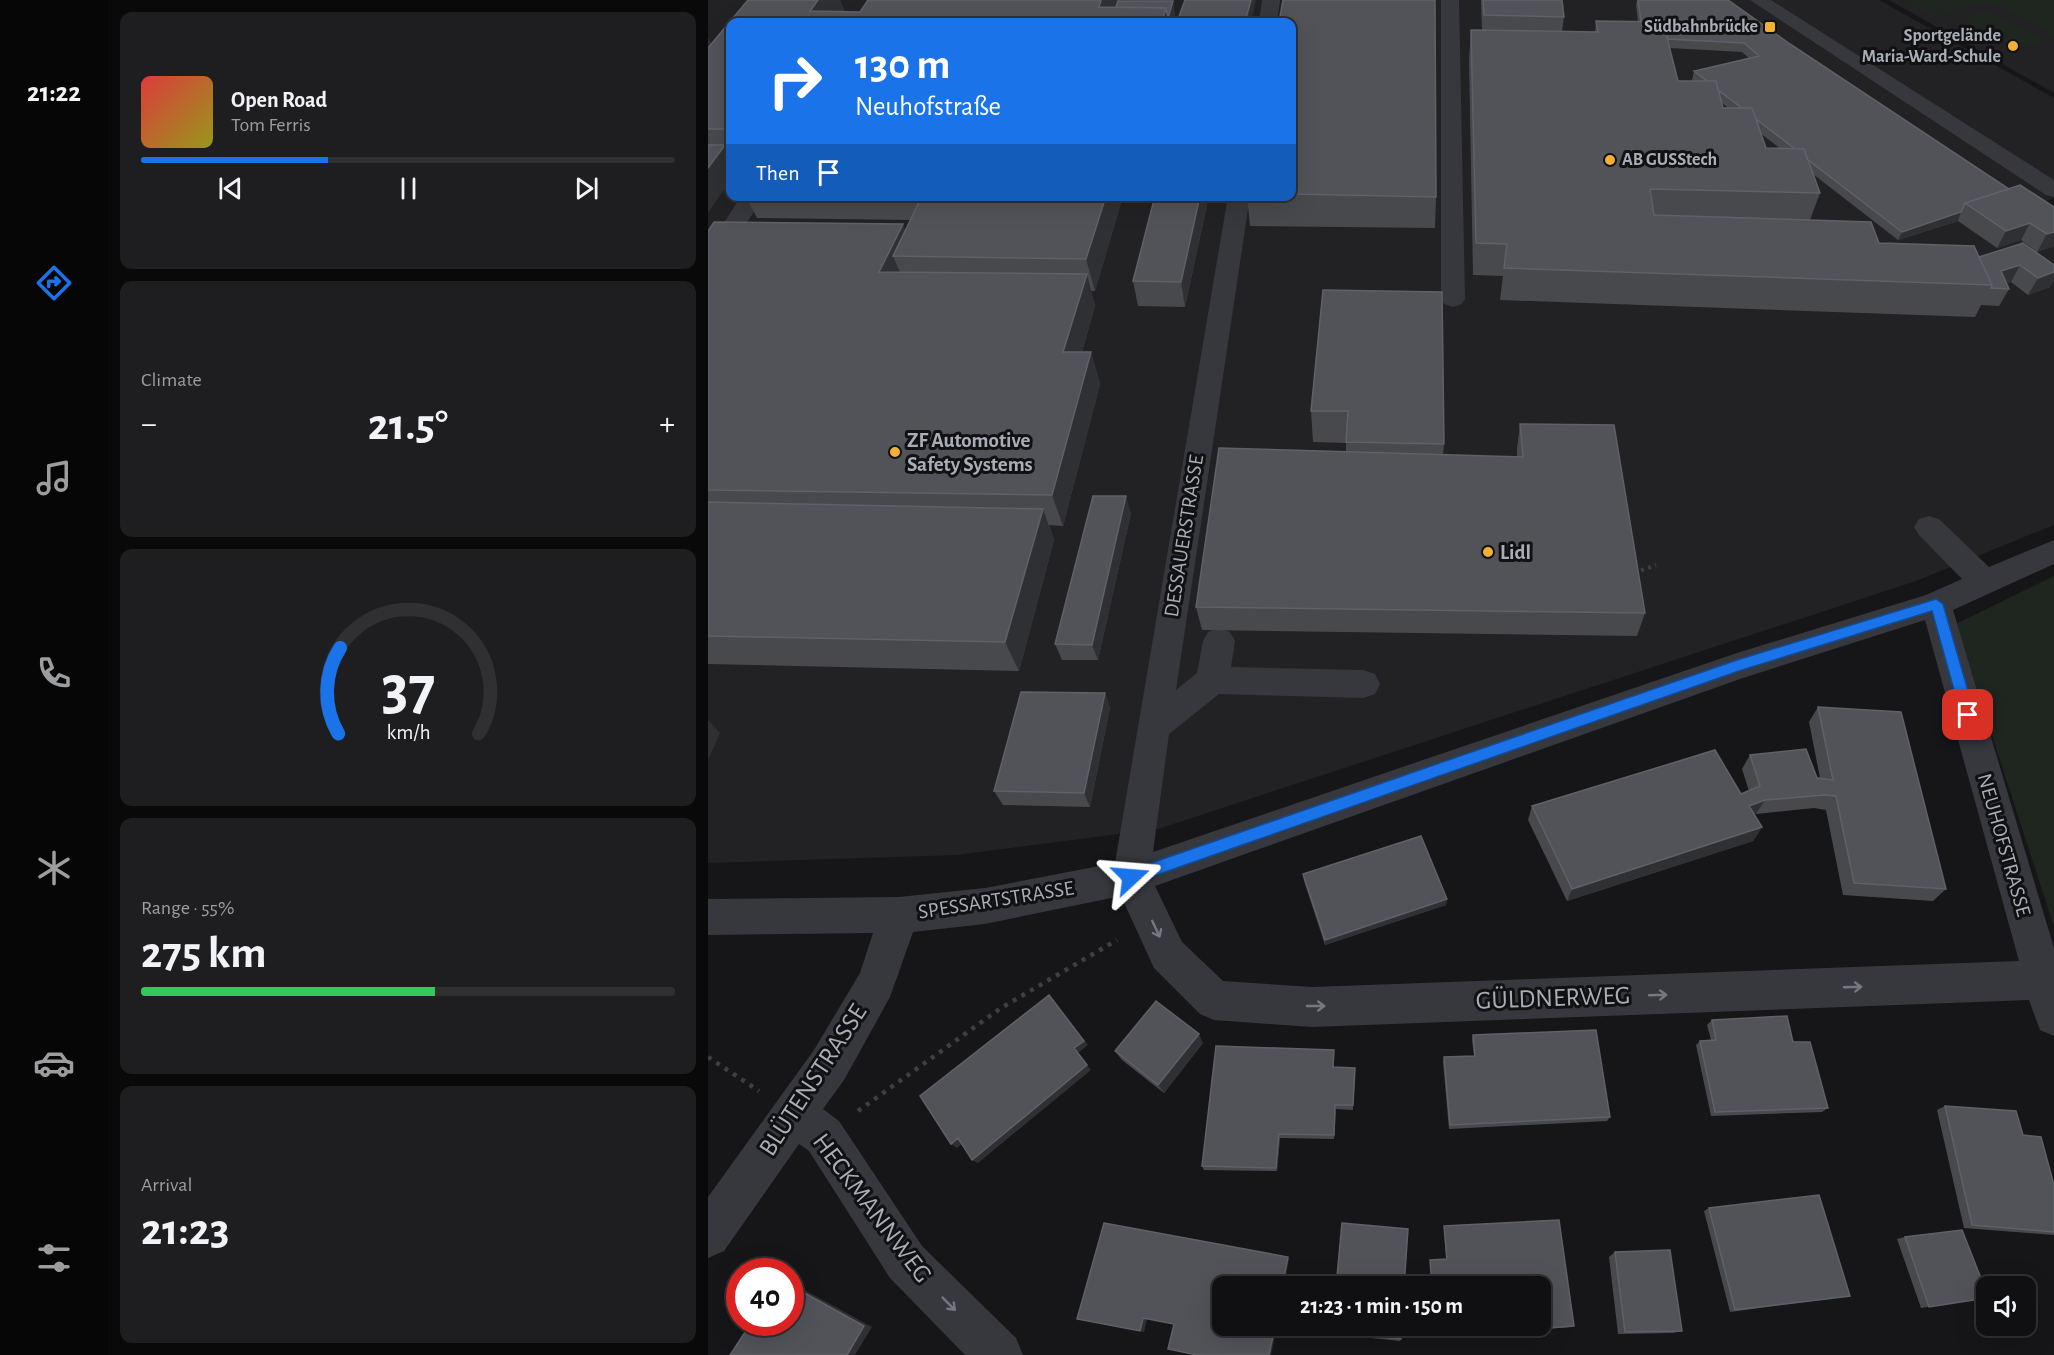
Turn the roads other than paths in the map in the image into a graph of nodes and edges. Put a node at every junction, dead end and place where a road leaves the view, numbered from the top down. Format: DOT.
graph roads {
  1 [pos="1271,0"];
  2 [pos="1450,0"];
  3 [pos="1759,0"];
  4 [pos="1269,18"];
  5 [pos="2054,190"];
  6 [pos="750,201"];
  7 [pos="1238,201"];
  8 [pos="708,266"];
  9 [pos="1453,299"];
  10 [pos="1929,526"];
  11 [pos="2054,551"];
  12 [pos="1985,582"];
  13 [pos="1936,604"];
  14 [pos="1219,641"];
  15 [pos="1212,680"];
  16 [pos="1363,684"];
  17 [pos="1153,728"];
  18 [pos="1131,877"];
  19 [pos="899,915"];
  20 [pos="708,917"];
  21 [pos="2048,998"];
  22 [pos="809,1125"];
  23 [pos="708,1235"];
  24 [pos="999,1355"];
  1 -- 4 [label="street"];
  2 -- 9 [label="street"];
  3 -- 5 [label="street"];
  6 -- 8 [label="street"];
  7 -- 17 [label="street, DESSAUERSTRASSE"];
  10 -- 12 [label="street"];
  11 -- 12 [label="street, SPESSARTSTRASSE"];
  12 -- 13 [label="street, SPESSARTSTRASSE"];
  13 -- 18 [label="street, SPESSARTSTRASSE"];
  13 -- 21 [label="street, NEUHOFSTRASSE"];
  14 -- 15 [label="street"];
  15 -- 16 [label="street"];
  15 -- 17 [label="street"];
  17 -- 18 [label="street, DESSAUERSTRASSE"];
  18 -- 19 [label="street, SPESSARTSTRASSE"];
  18 -- 21 [label="street, GÜLDNERWEG, one-way"];
  19 -- 20 [label="street, SPESSARTSTRASSE"];
  19 -- 22 [label="street, BLÜTENSTRASSE"];
  22 -- 23 [label="street, BLÜTENSTRASSE"];
  22 -- 24 [label="street, HECKMANNWEG, one-way"];
}
